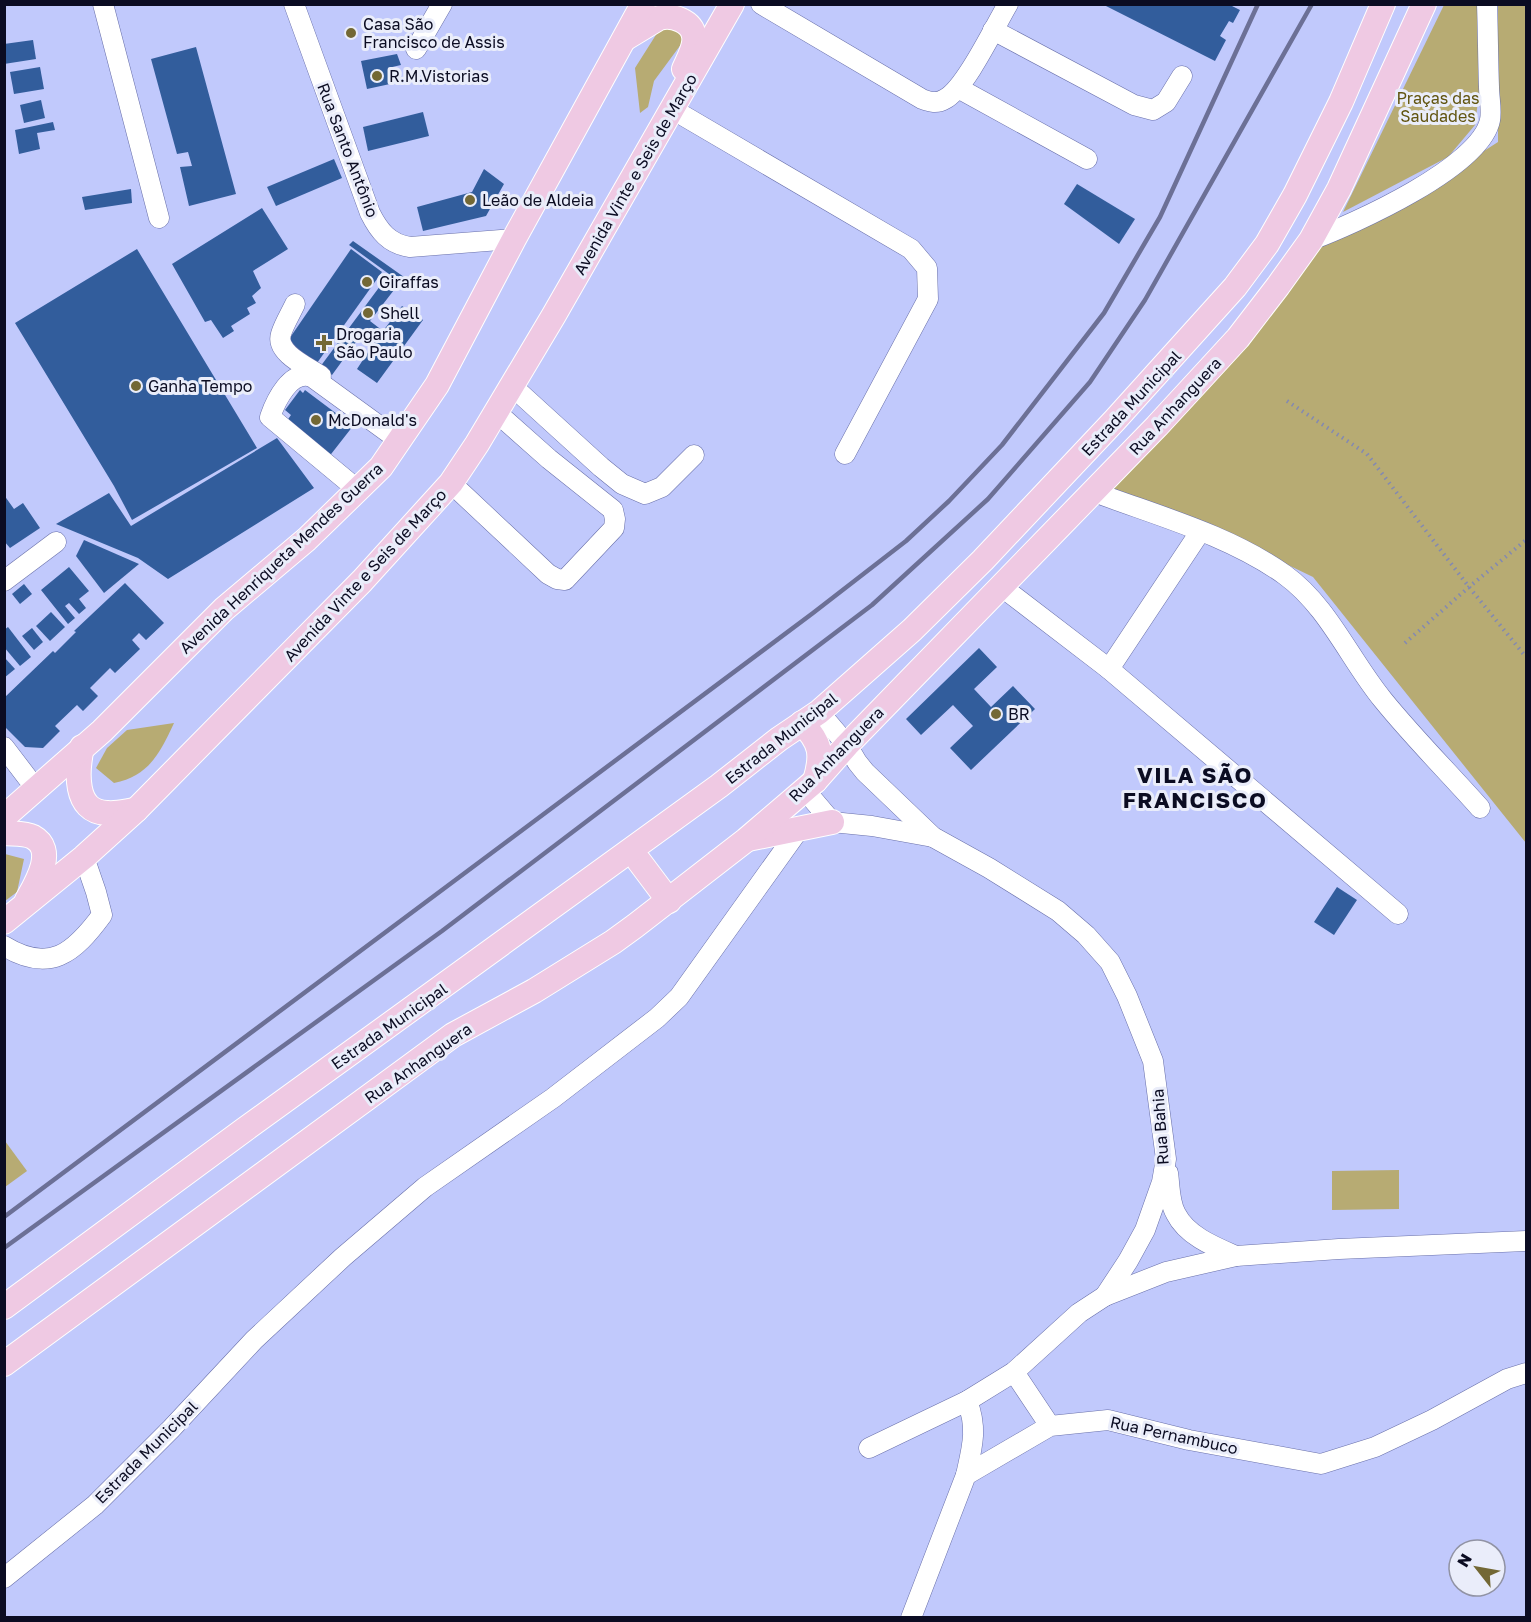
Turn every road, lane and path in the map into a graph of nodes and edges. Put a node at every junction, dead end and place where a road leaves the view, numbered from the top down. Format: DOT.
graph roads {
  1 [pos="104,4"];
  2 [pos="294,4"];
  3 [pos="442,4"];
  4 [pos="643,4"];
  5 [pos="732,4"];
  6 [pos="761,4"];
  7 [pos="1008,4"];
  8 [pos="1383,4"];
  9 [pos="1424,4"];
  10 [pos="1487,4"];
  11 [pos="993,30"];
  12 [pos="623,39"];
  13 [pos="416,49"];
  14 [pos="1182,76"];
  15 [pos="958,88"];
  16 [pos="672,109"];
  17 [pos="1087,159"];
  18 [pos="159,218"];
  19 [pos="514,239"];
  20 [pos="1311,240"];
  21 [pos="296,303"];
  22 [pos="512,386"];
  23 [pos="1287,400"];
  24 [pos="496,412"];
  25 [pos="402,438"];
  26 [pos="845,454"];
  27 [pos="694,455"];
  28 [pos="451,483"];
  29 [pos="358,490"];
  30 [pos="1094,492"];
  31 [pos="1200,532"];
  32 [pos="1527,540"];
  33 [pos="56,542"];
  34 [pos="4,581"];
  35 [pos="1002,587"];
  36 [pos="1468,587"];
  37 [pos="1405,643"];
  38 [pos="1527,657"];
  39 [pos="1109,669"];
  40 [pos="811,717"];
  41 [pos="847,745"];
  42 [pos="4,747"];
  43 [pos="82,747"];
  44 [pos="809,785"];
  45 [pos="719,786"];
  46 [pos="36,789"];
  47 [pos="1480,808"];
  48 [pos="136,810"];
  49 [pos="4,817"];
  50 [pos="832,822"];
  51 [pos="800,828"];
  52 [pos="4,833"];
  53 [pos="933,837"];
  54 [pos="746,840"];
  55 [pos="84,857"];
  56 [pos="639,861"];
  57 [pos="669,901"];
  58 [pos="1398,914"];
  59 [pos="13,916"];
  60 [pos="4,946"];
  61 [pos="419,1005"];
  62 [pos="1166,1159"];
  63 [pos="1527,1241"];
  64 [pos="1236,1256"];
  65 [pos="1105,1296"];
  66 [pos="4,1307"];
  67 [pos="4,1364"];
  68 [pos="1014,1372"];
  69 [pos="1527,1373"];
  70 [pos="967,1401"];
  71 [pos="1050,1426"];
  72 [pos="869,1448"];
  73 [pos="966,1475"];
  74 [pos="4,1578"];
  75 [pos="911,1617"];
  1 -- 18 [label="street"];
  2 -- 19 [label="street, Rua Santo Antônio"];
  3 -- 13 [label="street"];
  4 -- 12 [label="main road, Avenida Henriqueta Mendes Guerra"];
  5 -- 16 [label="main road, Avenida Vinte e Seis de Março"];
  6 -- 15 [label="street"];
  7 -- 11 [label="street"];
  8 -- 40 [label="main road, Estrada Municipal"];
  9 -- 20 [label="main road, Rua Anhanguera"];
  10 -- 20 [label="street"];
  11 -- 14 [label="street"];
  11 -- 15 [label="street"];
  12 -- 16 [label="main road"];
  12 -- 19 [label="main road, Avenida Henriqueta Mendes Guerra"];
  15 -- 17 [label="street"];
  16 -- 22 [label="main road, Avenida Vinte e Seis de Março"];
  16 -- 26 [label="street"];
  19 -- 25 [label="main road, Avenida Henriqueta Mendes Guerra"];
  20 -- 30 [label="main road, Rua Anhanguera"];
  21 -- 25 [label="street"];
  22 -- 24 [label="main road, Avenida Vinte e Seis de Março"];
  22 -- 27 [label="street"];
  23 -- 36 [label="path"];
  24 -- 28 [label="main road, Avenida Vinte e Seis de Março"];
  24 -- 28 [label="street"];
  25 -- 29 [label="main road, Avenida Henriqueta Mendes Guerra"];
  25 -- 29 [label="street"];
  28 -- 48 [label="main road, Avenida Vinte e Seis de Março"];
  29 -- 43 [label="main road, Avenida Henriqueta Mendes Guerra"];
  30 -- 31 [label="street"];
  30 -- 35 [label="main road, Rua Anhanguera"];
  31 -- 39 [label="street"];
  31 -- 47 [label="street"];
  32 -- 36 [label="path"];
  33 -- 34 [label="street"];
  35 -- 39 [label="street"];
  35 -- 41 [label="main road, Rua Anhanguera"];
  36 -- 37 [label="path"];
  36 -- 38 [label="path"];
  39 -- 58 [label="street"];
  40 -- 41 [label="street"];
  40 -- 44 [label="main road"];
  40 -- 45 [label="main road, Estrada Municipal"];
  41 -- 44 [label="main road, Rua Anhanguera"];
  41 -- 53 [label="street"];
  42 -- 46 [label="street"];
  43 -- 46 [label="main road, Avenida Henriqueta Mendes Guerra"];
  43 -- 48 [label="main road"];
  44 -- 50 [label="street"];
  44 -- 54 [label="main road, Rua Anhanguera"];
  45 -- 56 [label="main road"];
  45 -- 61 [label="main road, Estrada Municipal"];
  46 -- 49 [label="main road, Avenida Henriqueta Mendes Guerra"];
  48 -- 55 [label="main road, Avenida Vinte e Seis de Março"];
  50 -- 51 [label="main road"];
  50 -- 53 [label="street"];
  51 -- 54 [label="main road"];
  51 -- 74 [label="street, Estrada Municipal"];
  52 -- 59 [label="main road"];
  53 -- 62 [label="street, Rua Bahia"];
  54 -- 57 [label="main road, Rua Anhanguera"];
  55 -- 59 [label="main road, Avenida Vinte e Seis de Março"];
  55 -- 60 [label="street"];
  56 -- 57 [label="main road"];
  56 -- 61 [label="main road"];
  57 -- 67 [label="main road, Rua Anhanguera"];
  61 -- 66 [label="main road, Estrada Municipal"];
  62 -- 64 [label="street"];
  62 -- 65 [label="street, Rua Bahia"];
  63 -- 64 [label="street"];
  64 -- 65 [label="street"];
  65 -- 68 [label="street, Rua Bahia"];
  68 -- 70 [label="street, Rua Bahia"];
  68 -- 71 [label="street"];
  69 -- 71 [label="street, Rua Pernambuco"];
  70 -- 72 [label="street, Rua Bahia"];
  70 -- 73 [label="street"];
  71 -- 73 [label="street, Rua Pernambuco"];
  73 -- 75 [label="street"];
}
